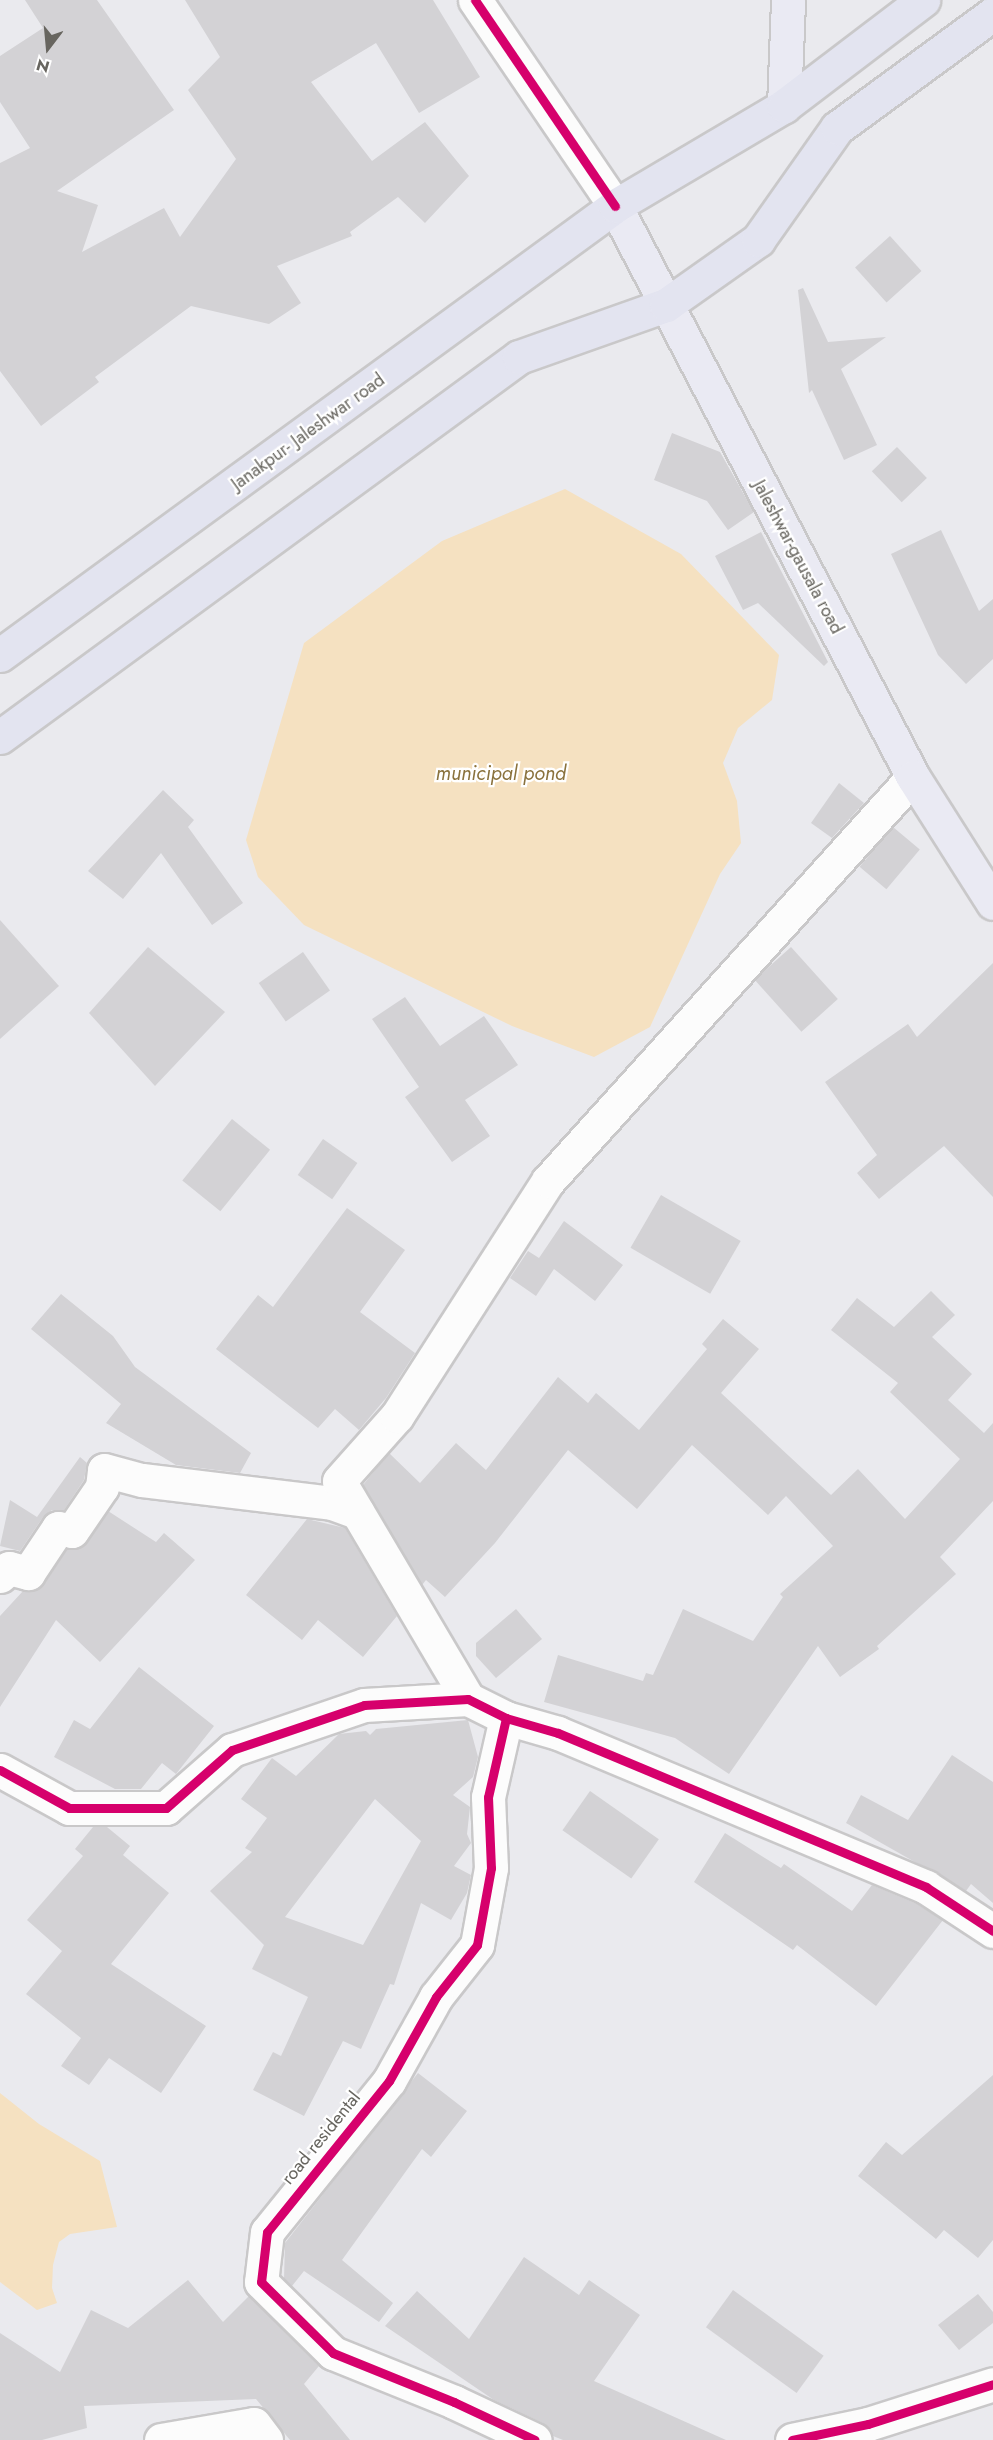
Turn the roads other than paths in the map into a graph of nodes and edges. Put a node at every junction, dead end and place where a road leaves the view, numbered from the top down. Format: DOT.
graph roads {
  1 [pos="475,0"];
  2 [pos="788,0"];
  3 [pos="923,0"];
  4 [pos="993,14"];
  5 [pos="784,106"];
  6 [pos="615,206"];
  7 [pos="666,304"];
  8 [pos="0,655"];
  9 [pos="0,737"];
  10 [pos="914,777"];
  11 [pos="993,903"];
  12 [pos="357,1512"];
  13 [pos="0,1576"];
  14 [pos="468,1699"];
  15 [pos="506,1718"];
  16 [pos="0,1770"];
  17 [pos="993,1931"];
  18 [pos="993,2384"];
  19 [pos="161,2440"];
  20 [pos="266,2440"];
  21 [pos="535,2440"];
  22 [pos="792,2440"];
  1 -- 6 [label="street"];
  2 -- 5 [label="main road"];
  3 -- 5 [label="highway, Janakpur- Jaleshwar road"];
  4 -- 7 [label="highway"];
  5 -- 6 [label="highway, Janakpur- Jaleshwar road"];
  6 -- 7 [label="main road, Jaleshwar-gausala road"];
  6 -- 8 [label="highway, Janakpur- Jaleshwar road"];
  7 -- 9 [label="highway"];
  7 -- 10 [label="main road, Jaleshwar-gausala road"];
  10 -- 11 [label="main road, Jaleshwar-gausala road"];
  10 -- 12 [label="street"];
  12 -- 13 [label="street"];
  12 -- 14 [label="street"];
  14 -- 15 [label="street"];
  14 -- 16 [label="street"];
  15 -- 17 [label="street"];
  15 -- 21 [label="street, road residental"];
  18 -- 22 [label="street"];
  19 -- 20 [label="street"];
}
